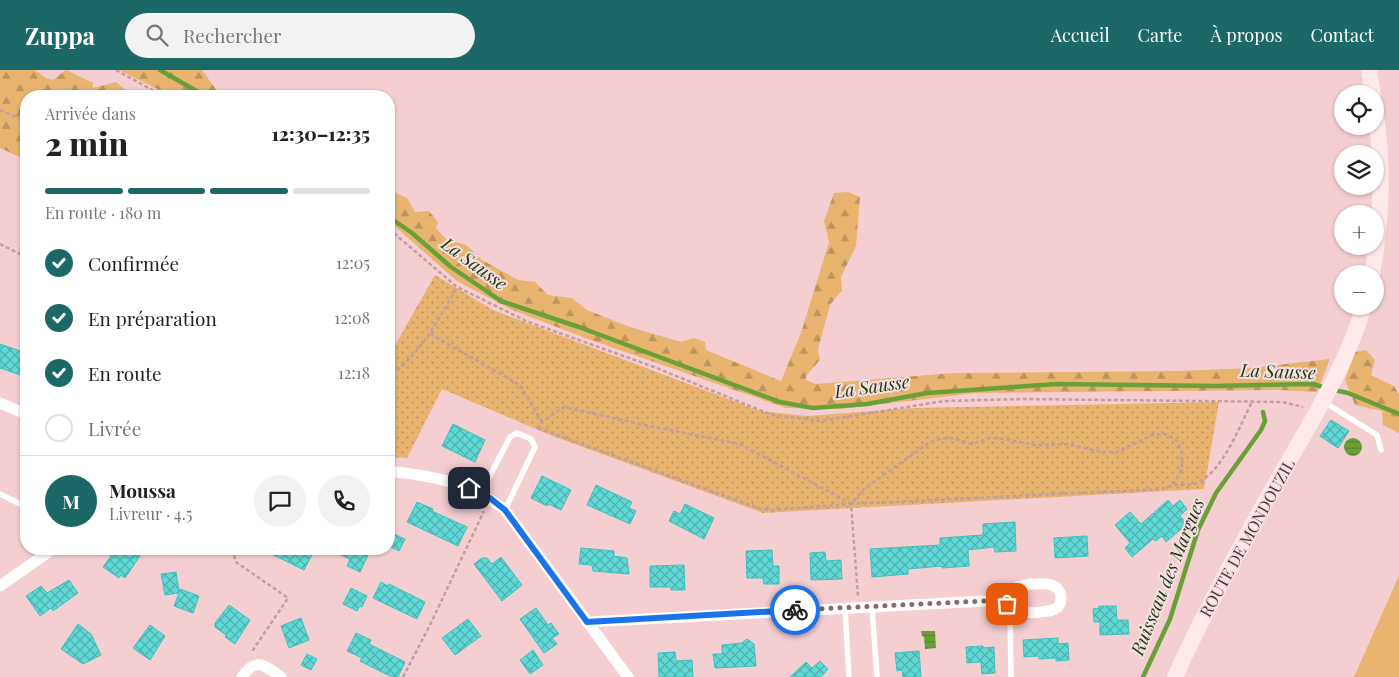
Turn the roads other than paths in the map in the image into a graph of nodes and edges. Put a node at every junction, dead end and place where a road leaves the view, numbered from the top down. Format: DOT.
graph roads {
  1 [pos="1369,70"];
  2 [pos="1372,85"];
  3 [pos="1378,135"];
  4 [pos="1373,265"];
  5 [pos="1361,315"];
  6 [pos="0,402"];
  7 [pos="1320,406"];
  8 [pos="20,411"];
  9 [pos="1381,450"];
  10 [pos="395,472"];
  11 [pos="0,494"];
  12 [pos="486,496"];
  13 [pos="20,505"];
  14 [pos="505,510"];
  15 [pos="44,555"];
  16 [pos="0,586"];
  17 [pos="1007,603"];
  18 [pos="872,607"];
  19 [pos="845,608"];
  20 [pos="587,622"];
  21 [pos="242,677"];
  22 [pos="281,677"];
  23 [pos="628,677"];
  24 [pos="849,677"];
  25 [pos="877,677"];
  26 [pos="1011,677"];
  27 [pos="1175,677"];
  1 -- 2 [label="street"];
  3 -- 4 [label="street"];
  5 -- 7 [label="street, ROUTE DE MONDOUZIL"];
  6 -- 8 [label="street"];
  7 -- 9 [label="lane"];
  7 -- 27 [label="street, ROUTE DE MONDOUZIL"];
  10 -- 12 [label="street"];
  11 -- 13 [label="lane"];
  12 -- 14 [label="street"];
  12 -- 14 [label="lane"];
  14 -- 20 [label="street"];
  15 -- 16 [label="street"];
  17 -- 18 [label="street"];
  17 -- 26 [label="lane"];
  18 -- 19 [label="street"];
  18 -- 25 [label="lane"];
  19 -- 20 [label="street"];
  19 -- 24 [label="lane"];
  20 -- 23 [label="street"];
  21 -- 22 [label="street"];
}
